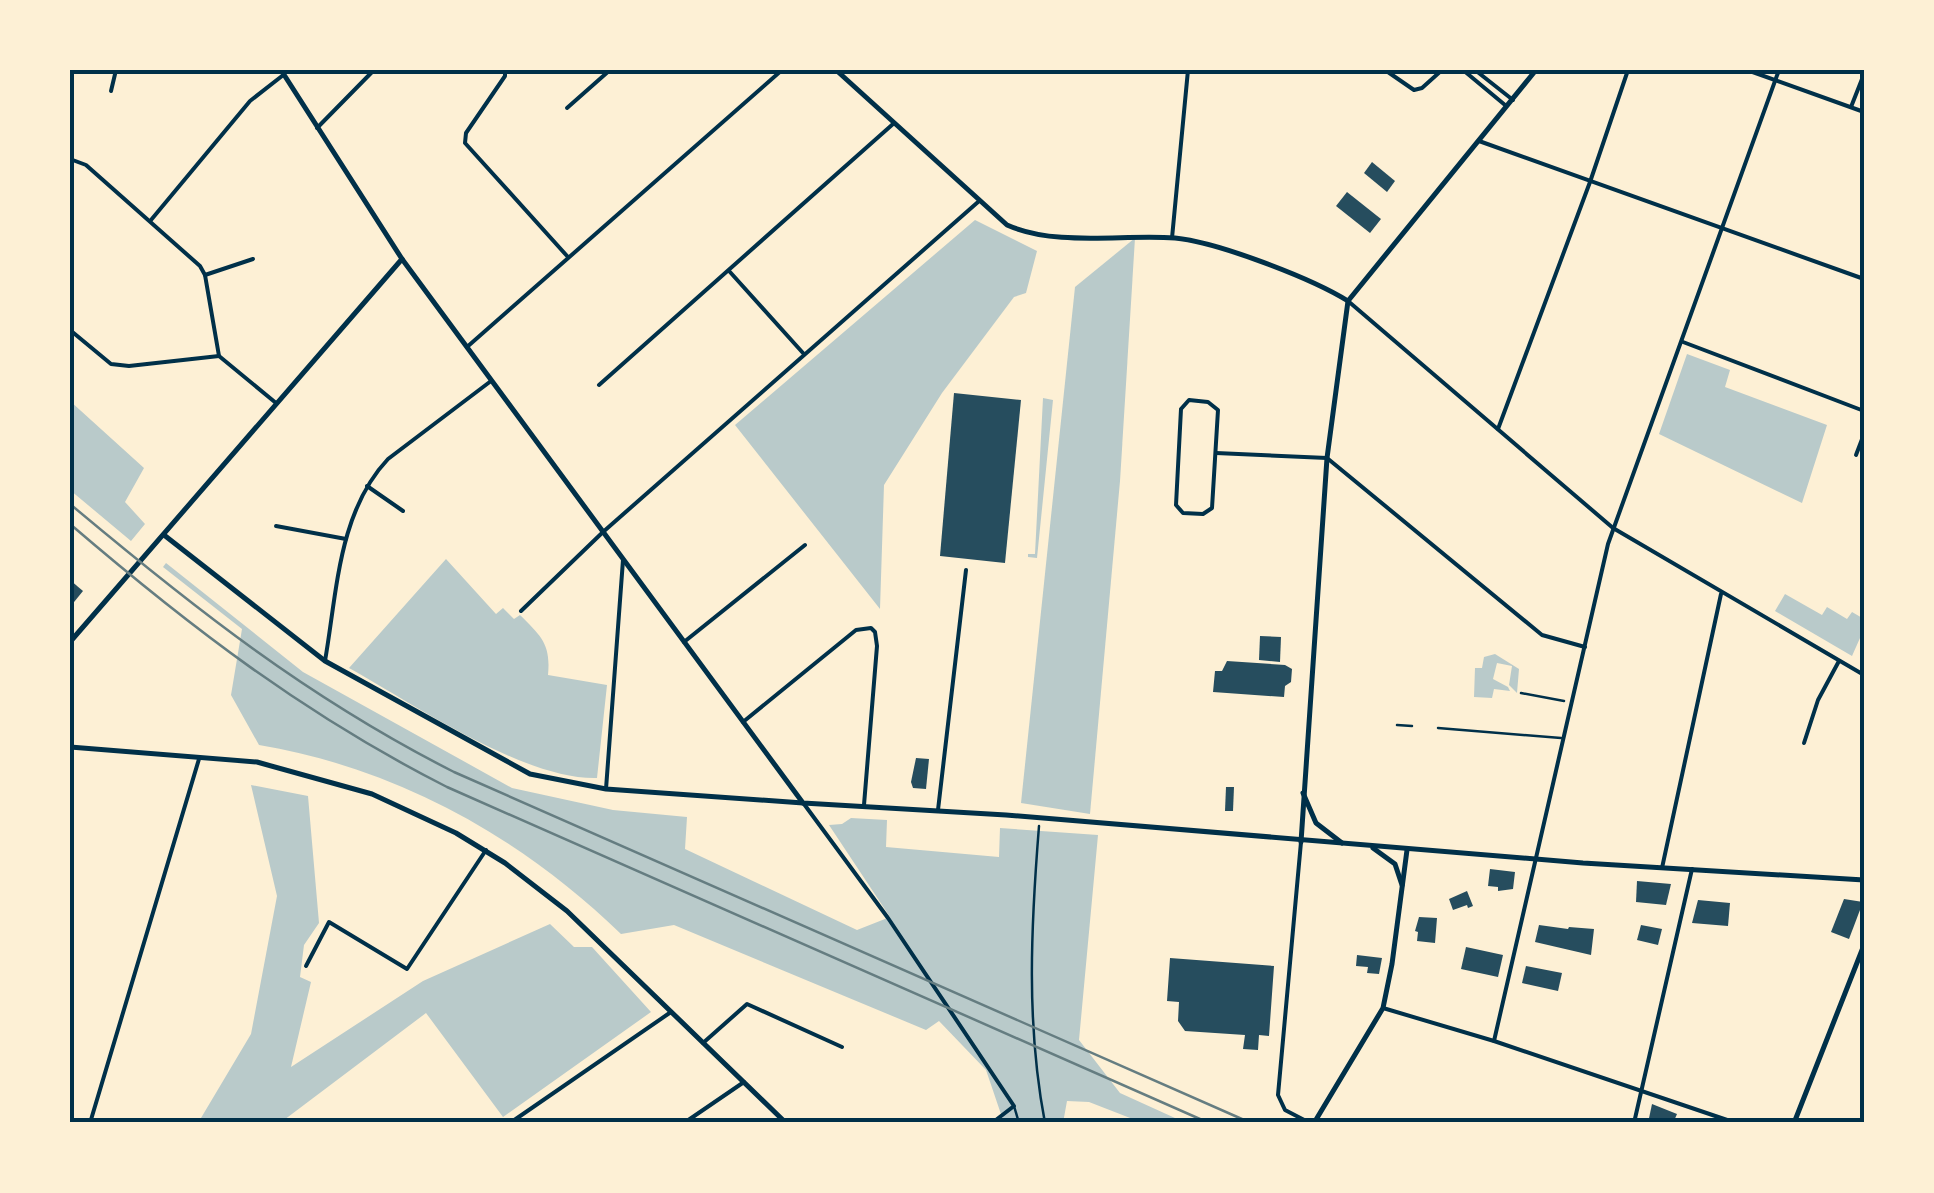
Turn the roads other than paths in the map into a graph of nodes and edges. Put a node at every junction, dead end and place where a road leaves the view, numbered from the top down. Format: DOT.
graph roads {
  1 [pos="116,70"];
  2 [pos="374,70"];
  3 [pos="505,70"];
  4 [pos="610,70"];
  5 [pos="782,70"];
  6 [pos="1188,70"];
  7 [pos="1384,70"];
  8 [pos="1442,70"];
  9 [pos="1463,70"];
  10 [pos="1475,70"];
  11 [pos="1536,70"];
  12 [pos="1628,70"];
  13 [pos="1747,70"];
  14 [pos="1779,70"];
  15 [pos="283,72"];
  16 [pos="841,72"];
  17 [pos="1864,74"];
  18 [pos="1776,80"];
  19 [pos="111,91"];
  20 [pos="1513,100"];
  21 [pos="1507,107"];
  22 [pos="566,108"];
  23 [pos="1851,108"];
  24 [pos="1864,112"];
  25 [pos="893,124"];
  26 [pos="317,128"];
  27 [pos="1479,140"];
  28 [pos="70,158"];
  29 [pos="1590,182"];
  30 [pos="978,202"];
  31 [pos="151,220"];
  32 [pos="1723,230"];
  33 [pos="1172,238"];
  34 [pos="568,257"];
  35 [pos="253,258"];
  36 [pos="402,259"];
  37 [pos="730,272"];
  38 [pos="204,275"];
  39 [pos="1864,279"];
  40 [pos="1348,301"];
  41 [pos="70,330"];
  42 [pos="1683,342"];
  43 [pos="467,348"];
  44 [pos="803,353"];
  45 [pos="219,356"];
  46 [pos="492,380"];
  47 [pos="600,384"];
  48 [pos="276,403"];
  49 [pos="1864,411"];
  50 [pos="1498,429"];
  51 [pos="1864,434"];
  52 [pos="1216,454"];
  53 [pos="1856,456"];
  54 [pos="1328,458"];
  55 [pos="367,486"];
  56 [pos="402,512"];
  57 [pos="276,526"];
  58 [pos="1613,528"];
  59 [pos="604,532"];
  60 [pos="164,535"];
  61 [pos="346,539"];
  62 [pos="805,545"];
  63 [pos="623,559"];
  64 [pos="966,570"];
  65 [pos="1722,593"];
  66 [pos="522,611"];
  67 [pos="70,642"];
  68 [pos="684,642"];
  69 [pos="1585,647"];
  70 [pos="325,661"];
  71 [pos="1839,661"];
  72 [pos="1864,675"];
  73 [pos="743,722"];
  74 [pos="1397,725"];
  75 [pos="1412,726"];
  76 [pos="1438,728"];
  77 [pos="1565,738"];
  78 [pos="1804,743"];
  79 [pos="70,746"];
  80 [pos="199,756"];
  81 [pos="606,789"];
  82 [pos="1303,794"];
  83 [pos="803,803"];
  84 [pos="864,805"];
  85 [pos="938,810"];
  86 [pos="1301,842"];
  87 [pos="1344,845"];
  88 [pos="1371,847"];
  89 [pos="486,850"];
  90 [pos="1408,850"];
  91 [pos="1536,859"];
  92 [pos="1662,868"];
  93 [pos="1692,869"];
  94 [pos="1864,880"];
  95 [pos="1402,885"];
  96 [pos="1864,945"];
  97 [pos="1861,963"];
  98 [pos="306,966"];
  99 [pos="1382,1008"];
  100 [pos="671,1012"];
  101 [pos="703,1042"];
  102 [pos="1494,1042"];
  103 [pos="842,1047"];
  104 [pos="744,1082"];
  105 [pos="1642,1090"];
  106 [pos="1014,1106"];
  107 [pos="90,1123"];
  108 [pos="510,1123"];
  109 [pos="684,1123"];
  110 [pos="786,1123"];
  111 [pos="992,1123"];
  112 [pos="1019,1123"];
  113 [pos="1312,1123"];
  114 [pos="1634,1123"];
  115 [pos="1736,1123"];
  116 [pos="1794,1123"];
  1 -- 19 [label="street"];
  2 -- 26 [label="street"];
  3 -- 34 [label="street"];
  4 -- 22 [label="street"];
  5 -- 34 [label="street"];
  6 -- 33 [label="street"];
  7 -- 8 [label="street"];
  9 -- 21 [label="street"];
  10 -- 20 [label="street"];
  11 -- 20 [label="street"];
  12 -- 29 [label="street"];
  13 -- 18 [label="street"];
  14 -- 18 [label="street"];
  15 -- 26 [label="street"];
  15 -- 31 [label="street"];
  16 -- 25 [label="street"];
  17 -- 23 [label="street"];
  18 -- 23 [label="street"];
  18 -- 32 [label="street"];
  20 -- 21 [label="street"];
  21 -- 27 [label="street"];
  23 -- 24 [label="street"];
  25 -- 30 [label="street"];
  25 -- 37 [label="street"];
  26 -- 36 [label="street"];
  27 -- 29 [label="street"];
  27 -- 40 [label="street"];
  28 -- 31 [label="street"];
  29 -- 32 [label="street"];
  29 -- 50 [label="street"];
  30 -- 33 [label="street"];
  30 -- 44 [label="street"];
  31 -- 38 [label="street"];
  32 -- 39 [label="street"];
  32 -- 42 [label="street"];
  33 -- 40 [label="street"];
  34 -- 43 [label="street"];
  35 -- 38 [label="street"];
  36 -- 43 [label="street"];
  36 -- 48 [label="street"];
  37 -- 44 [label="street"];
  37 -- 47 [label="street"];
  38 -- 45 [label="street"];
  40 -- 50 [label="street"];
  40 -- 54 [label="street"];
  41 -- 45 [label="street"];
  42 -- 49 [label="street"];
  42 -- 58 [label="street"];
  43 -- 46 [label="street"];
  44 -- 59 [label="street"];
  45 -- 48 [label="street"];
  46 -- 55 [label="street"];
  46 -- 59 [label="street"];
  48 -- 60 [label="street"];
  50 -- 58 [label="street"];
  51 -- 53 [label="street"];
  52 -- 52 [label="street"];
  52 -- 54 [label="street"];
  54 -- 69 [label="street"];
  54 -- 82 [label="street"];
  55 -- 56 [label="street"];
  55 -- 61 [label="street"];
  57 -- 61 [label="street"];
  58 -- 65 [label="street"];
  58 -- 69 [label="street"];
  59 -- 63 [label="street"];
  59 -- 66 [label="street"];
  60 -- 67 [label="street"];
  60 -- 70 [label="street"];
  61 -- 70 [label="street"];
  62 -- 68 [label="street"];
  63 -- 68 [label="street"];
  63 -- 81 [label="street"];
  64 -- 85 [label="street"];
  65 -- 71 [label="street"];
  65 -- 92 [label="street"];
  68 -- 73 [label="street"];
  69 -- 77 [label="street"];
  70 -- 81 [label="street"];
  71 -- 72 [label="street"];
  71 -- 78 [label="street"];
  73 -- 83 [label="street"];
  73 -- 84 [label="street"];
  74 -- 75 [label="lane"];
  76 -- 77 [label="lane"];
  77 -- 91 [label="street"];
  79 -- 80 [label="street"];
  80 -- 89 [label="street"];
  80 -- 107 [label="street"];
  81 -- 83 [label="street"];
  82 -- 86 [label="street"];
  82 -- 87 [label="street"];
  83 -- 84 [label="street"];
  83 -- 106 [label="street"];
  84 -- 85 [label="street"];
  85 -- 86 [label="street"];
  86 -- 87 [label="street"];
  86 -- 113 [label="street"];
  87 -- 88 [label="street"];
  88 -- 90 [label="street"];
  88 -- 95 [label="street"];
  89 -- 98 [label="street"];
  89 -- 100 [label="street"];
  90 -- 91 [label="street"];
  90 -- 95 [label="street"];
  91 -- 92 [label="street"];
  91 -- 102 [label="street"];
  92 -- 93 [label="street"];
  93 -- 94 [label="street"];
  93 -- 105 [label="street"];
  95 -- 99 [label="street"];
  96 -- 97 [label="street"];
  97 -- 116 [label="street"];
  99 -- 102 [label="street"];
  99 -- 113 [label="street"];
  100 -- 101 [label="street"];
  100 -- 108 [label="street"];
  101 -- 103 [label="street"];
  101 -- 104 [label="street"];
  102 -- 105 [label="street"];
  104 -- 109 [label="street"];
  104 -- 110 [label="street"];
  105 -- 114 [label="street"];
  105 -- 115 [label="street"];
  106 -- 111 [label="street"];
  106 -- 112 [label="lane"];
}
